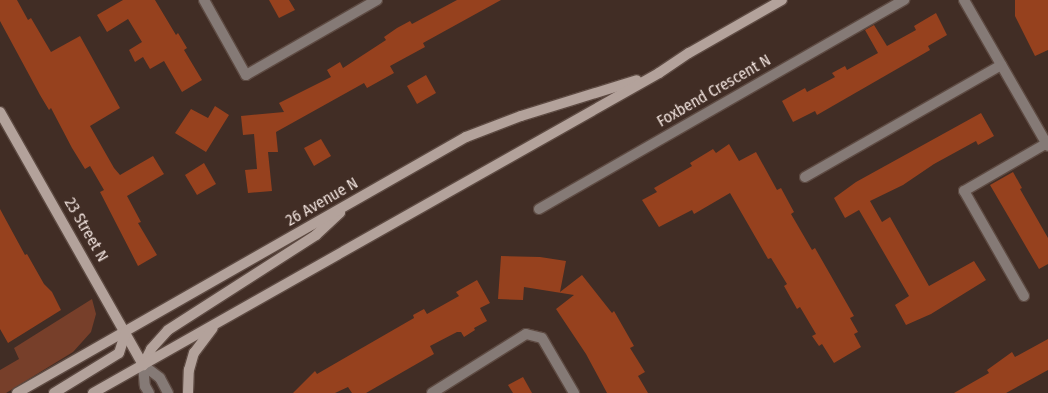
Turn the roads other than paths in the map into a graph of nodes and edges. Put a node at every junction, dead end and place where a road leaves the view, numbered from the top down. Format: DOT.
graph roads {
  1 [pos="204,0"];
  2 [pos="377,0"];
  3 [pos="782,0"];
  4 [pos="904,0"];
  5 [pos="964,0"];
  6 [pos="1001,65"];
  7 [pos="659,73"];
  8 [pos="0,112"];
  9 [pos="1047,145"];
  10 [pos="805,177"];
  11 [pos="354,201"];
  12 [pos="539,209"];
  13 [pos="1024,296"];
  14 [pos="215,325"];
  15 [pos="126,332"];
  16 [pos="143,365"];
  17 [pos="17,393"];
  18 [pos="54,393"];
  19 [pos="93,393"];
  20 [pos="149,393"];
  21 [pos="168,393"];
  22 [pos="188,393"];
  23 [pos="432,393"];
  24 [pos="574,393"];
  1 -- 2 [label="street"];
  3 -- 7 [label="main road, 26 Avenue N"];
  4 -- 12 [label="street, Foxbend Crescent N"];
  5 -- 6 [label="street"];
  6 -- 9 [label="street"];
  6 -- 10 [label="street"];
  7 -- 11 [label="main road, 26 Avenue N"];
  7 -- 14 [label="main road, 26 Avenue N"];
  8 -- 15 [label="main road, 23 Street N"];
  9 -- 13 [label="street"];
  11 -- 15 [label="main road, 26 Avenue N"];
  11 -- 16 [label="main road"];
  14 -- 16 [label="main road, 26 Avenue N"];
  14 -- 22 [label="main road"];
  15 -- 16 [label="main road, 23 Street N"];
  15 -- 17 [label="main road, 26 Avenue N"];
  15 -- 18 [label="main road"];
  16 -- 19 [label="main road, 26 Avenue N"];
  16 -- 20 [label="street, 23 Street N"];
  16 -- 21 [label="street, 23 Street N"];
  23 -- 24 [label="street"];
}
